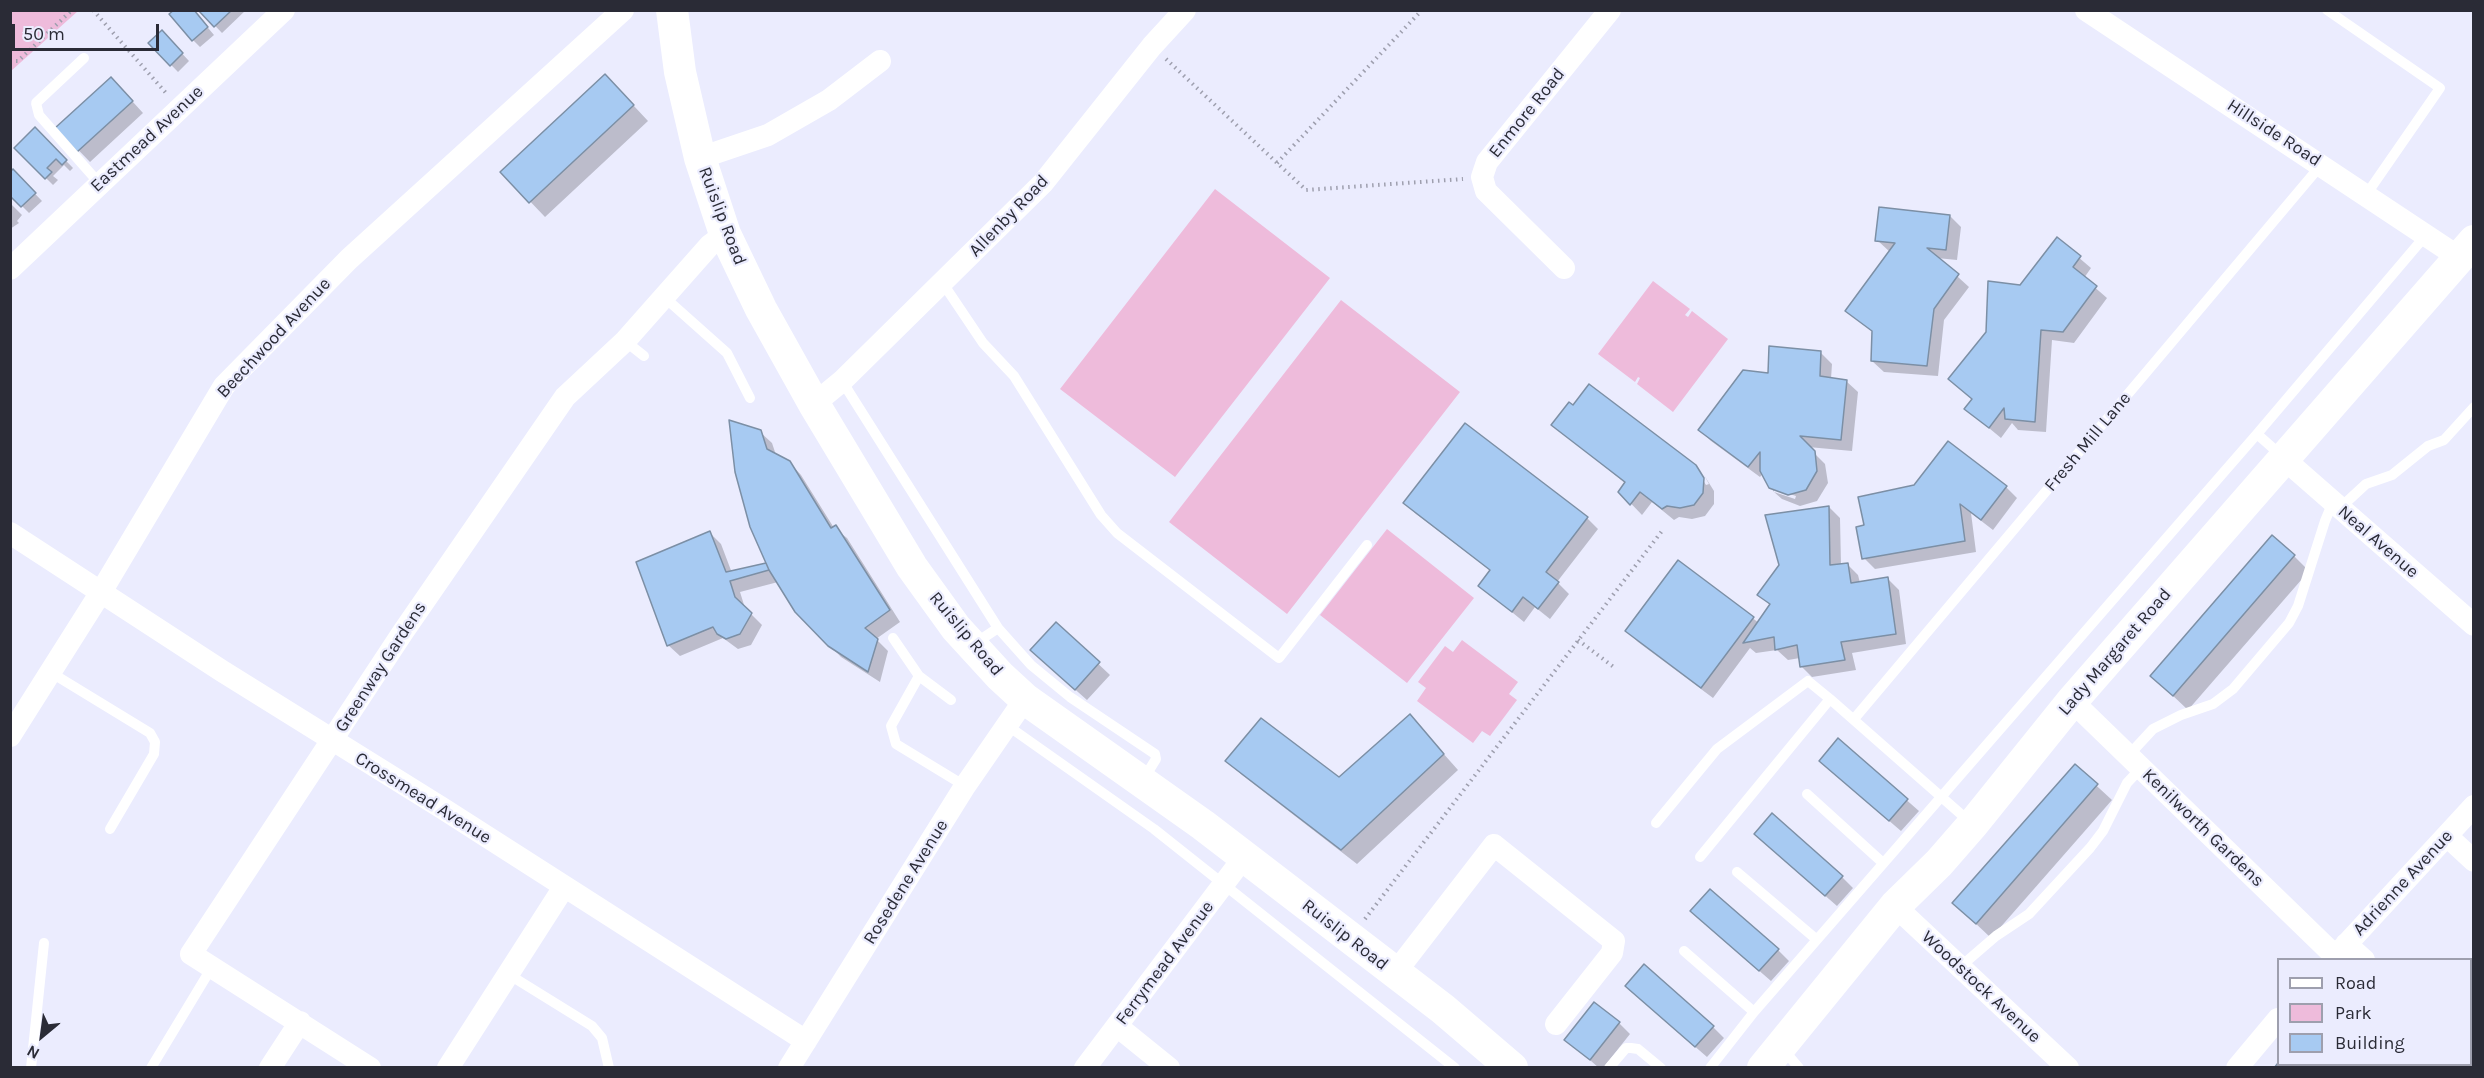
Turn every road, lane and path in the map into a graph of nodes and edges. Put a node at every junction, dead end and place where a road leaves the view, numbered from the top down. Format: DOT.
graph roads {
  1 [pos="72,10"];
  2 [pos="93,10"];
  3 [pos="623,10"];
  4 [pos="672,10"];
  5 [pos="1185,10"];
  6 [pos="1422,10"];
  7 [pos="1610,10"];
  8 [pos="2086,10"];
  9 [pos="2327,10"];
  10 [pos="272,14"];
  11 [pos="1152,46"];
  12 [pos="84,58"];
  13 [pos="10,61"];
  14 [pos="880,61"];
  15 [pos="179,109"];
  16 [pos="700,158"];
  17 [pos="1277,163"];
  18 [pos="2321,165"];
  19 [pos="1482,177"];
  20 [pos="99,183"];
  21 [pos="2366,195"];
  22 [pos="725,234"];
  23 [pos="2426,234"];
  24 [pos="2467,250"];
  25 [pos="12,264"];
  26 [pos="1564,268"];
  27 [pos="942,282"];
  28 [pos="663,296"];
  29 [pos="625,341"];
  30 [pos="644,356"];
  31 [pos="842,381"];
  32 [pos="750,398"];
  33 [pos="814,404"];
  34 [pos="2474,407"];
  35 [pos="2257,434"];
  36 [pos="2283,458"];
  37 [pos="2337,505"];
  38 [pos="1662,531"];
  39 [pos="10,533"];
  40 [pos="1367,545"];
  41 [pos="101,592"];
  42 [pos="2474,626"];
  43 [pos="998,628"];
  44 [pos="893,638"];
  45 [pos="1578,640"];
  46 [pos="972,645"];
  47 [pos="1616,668"];
  48 [pos="50,672"];
  49 [pos="919,676"];
  50 [pos="1025,699"];
  51 [pos="1830,699"];
  52 [pos="951,700"];
  53 [pos="2072,701"];
  54 [pos="1061,709"];
  55 [pos="1854,719"];
  56 [pos="1008,726"];
  57 [pos="10,736"];
  58 [pos="332,741"];
  59 [pos="2135,762"];
  60 [pos="965,786"];
  61 [pos="1807,794"];
  62 [pos="1941,796"];
  63 [pos="2474,806"];
  64 [pos="1656,823"];
  65 [pos="1973,824"];
  66 [pos="110,829"];
  67 [pos="2447,836"];
  68 [pos="1244,857"];
  69 [pos="1700,857"];
  70 [pos="2474,861"];
  71 [pos="1883,863"];
  72 [pos="1737,872"];
  73 [pos="1224,884"];
  74 [pos="564,887"];
  75 [pos="1895,906"];
  76 [pos="1362,922"];
  77 [pos="1816,939"];
  78 [pos="44,944"];
  79 [pos="1684,951"];
  80 [pos="2338,953"];
  81 [pos="2357,958"];
  82 [pos="1960,966"];
  83 [pos="212,967"];
  84 [pos="1395,973"];
  85 [pos="508,974"];
  86 [pos="1754,1012"];
  87 [pos="2277,1021"];
  88 [pos="300,1022"];
  89 [pos="1556,1024"];
  90 [pos="1117,1026"];
  91 [pos="806,1041"];
  92 [pos="1781,1060"];
  93 [pos="32,1068"];
  94 [pos="151,1068"];
  95 [pos="270,1068"];
  96 [pos="370,1068"];
  97 [pos="448,1068"];
  98 [pos="609,1068"];
  99 [pos="789,1068"];
  100 [pos="1085,1068"];
  101 [pos="1169,1068"];
  102 [pos="1455,1068"];
  103 [pos="1512,1068"];
  104 [pos="1609,1068"];
  105 [pos="1661,1068"];
  106 [pos="1710,1068"];
  107 [pos="2068,1068"];
  108 [pos="2237,1068"];
  1 -- 13 [label="path"];
  2 -- 15 [label="path"];
  3 -- 41 [label="street, Beechwood Avenue"];
  4 -- 16 [label="main road, Ruislip Road"];
  5 -- 11 [label="street, Allenby Road"];
  6 -- 17 [label="path"];
  7 -- 19 [label="street, Enmore Road"];
  8 -- 18 [label="street, Hillside Road"];
  9 -- 21 [label="lane"];
  10 -- 15 [label="street, Eastmead Avenue"];
  11 -- 17 [label="path"];
  11 -- 27 [label="street, Allenby Road"];
  12 -- 20 [label="lane"];
  14 -- 16 [label="street"];
  15 -- 20 [label="street, Eastmead Avenue"];
  16 -- 22 [label="main road, Ruislip Road"];
  17 -- 19 [label="path"];
  18 -- 21 [label="street, Hillside Road"];
  18 -- 55 [label="lane, Fresh Mill Lane"];
  19 -- 26 [label="street, Enmore Road"];
  20 -- 25 [label="street, Eastmead Avenue"];
  21 -- 23 [label="street, Hillside Road"];
  22 -- 28 [label="street, Greenway Gardens"];
  22 -- 33 [label="main road, Ruislip Road"];
  23 -- 24 [label="street, Hillside Road"];
  23 -- 35 [label="lane"];
  24 -- 36 [label="main road, Lady Margaret Road"];
  27 -- 31 [label="street, Allenby Road"];
  27 -- 40 [label="lane"];
  28 -- 29 [label="street, Greenway Gardens"];
  28 -- 32 [label="lane"];
  29 -- 30 [label="lane"];
  29 -- 58 [label="street, Greenway Gardens"];
  31 -- 33 [label="street, Allenby Road"];
  31 -- 43 [label="lane"];
  33 -- 46 [label="main road, Ruislip Road"];
  34 -- 37 [label="lane"];
  35 -- 36 [label="lane"];
  35 -- 62 [label="lane"];
  36 -- 37 [label="street, Neal Avenue"];
  36 -- 53 [label="main road, Lady Margaret Road"];
  37 -- 42 [label="street, Neal Avenue"];
  37 -- 59 [label="lane"];
  38 -- 45 [label="path"];
  39 -- 41 [label="street, Crossmead Avenue"];
  41 -- 48 [label="street, Beechwood Avenue"];
  41 -- 58 [label="street, Crossmead Avenue"];
  43 -- 46 [label="lane"];
  43 -- 54 [label="lane"];
  44 -- 49 [label="lane"];
  45 -- 47 [label="path"];
  45 -- 76 [label="path"];
  46 -- 50 [label="main road, Ruislip Road"];
  48 -- 57 [label="street, Beechwood Avenue"];
  48 -- 66 [label="lane"];
  49 -- 52 [label="lane"];
  49 -- 60 [label="lane"];
  50 -- 54 [label="main road, Ruislip Road"];
  50 -- 56 [label="street, Rosedene Avenue"];
  51 -- 55 [label="lane"];
  51 -- 64 [label="lane"];
  51 -- 69 [label="lane"];
  53 -- 59 [label="street, Kenilworth Gardens"];
  53 -- 65 [label="main road, Lady Margaret Road"];
  54 -- 68 [label="main road, Ruislip Road"];
  55 -- 62 [label="lane"];
  56 -- 60 [label="street, Rosedene Avenue"];
  56 -- 73 [label="lane"];
  58 -- 74 [label="street, Crossmead Avenue"];
  58 -- 83 [label="street, Greenway Gardens"];
  59 -- 80 [label="street, Kenilworth Gardens"];
  59 -- 82 [label="lane"];
  60 -- 91 [label="street, Rosedene Avenue"];
  61 -- 71 [label="lane"];
  62 -- 65 [label="lane"];
  62 -- 71 [label="lane"];
  63 -- 67 [label="street, Adrienne Avenue"];
  65 -- 75 [label="main road, Lady Margaret Road"];
  67 -- 70 [label="street"];
  67 -- 80 [label="street, Adrienne Avenue"];
  68 -- 73 [label="street, Ferrymead Avenue"];
  68 -- 84 [label="main road, Ruislip Road"];
  71 -- 77 [label="lane"];
  72 -- 77 [label="lane"];
  73 -- 90 [label="street, Ferrymead Avenue"];
  73 -- 102 [label="lane"];
  74 -- 85 [label="street"];
  74 -- 91 [label="street, Crossmead Avenue"];
  75 -- 82 [label="street, Woodstock Avenue"];
  75 -- 92 [label="main road, Lady Margaret Road"];
  77 -- 86 [label="lane"];
  78 -- 93 [label="lane"];
  79 -- 86 [label="lane"];
  80 -- 81 [label="street, Kenilworth Gardens"];
  82 -- 107 [label="street, Woodstock Avenue"];
  83 -- 88 [label="street, Greenway Gardens"];
  83 -- 94 [label="lane"];
  84 -- 89 [label="street"];
  84 -- 103 [label="main road, Ruislip Road"];
  85 -- 97 [label="street"];
  85 -- 98 [label="lane"];
  86 -- 106 [label="lane"];
  87 -- 108 [label="street"];
  88 -- 95 [label="street"];
  88 -- 96 [label="street, Greenway Gardens"];
  90 -- 100 [label="street, Ferrymead Avenue"];
  90 -- 101 [label="street"];
  91 -- 99 [label="street, Rosedene Avenue"];
  104 -- 105 [label="lane"];
}
